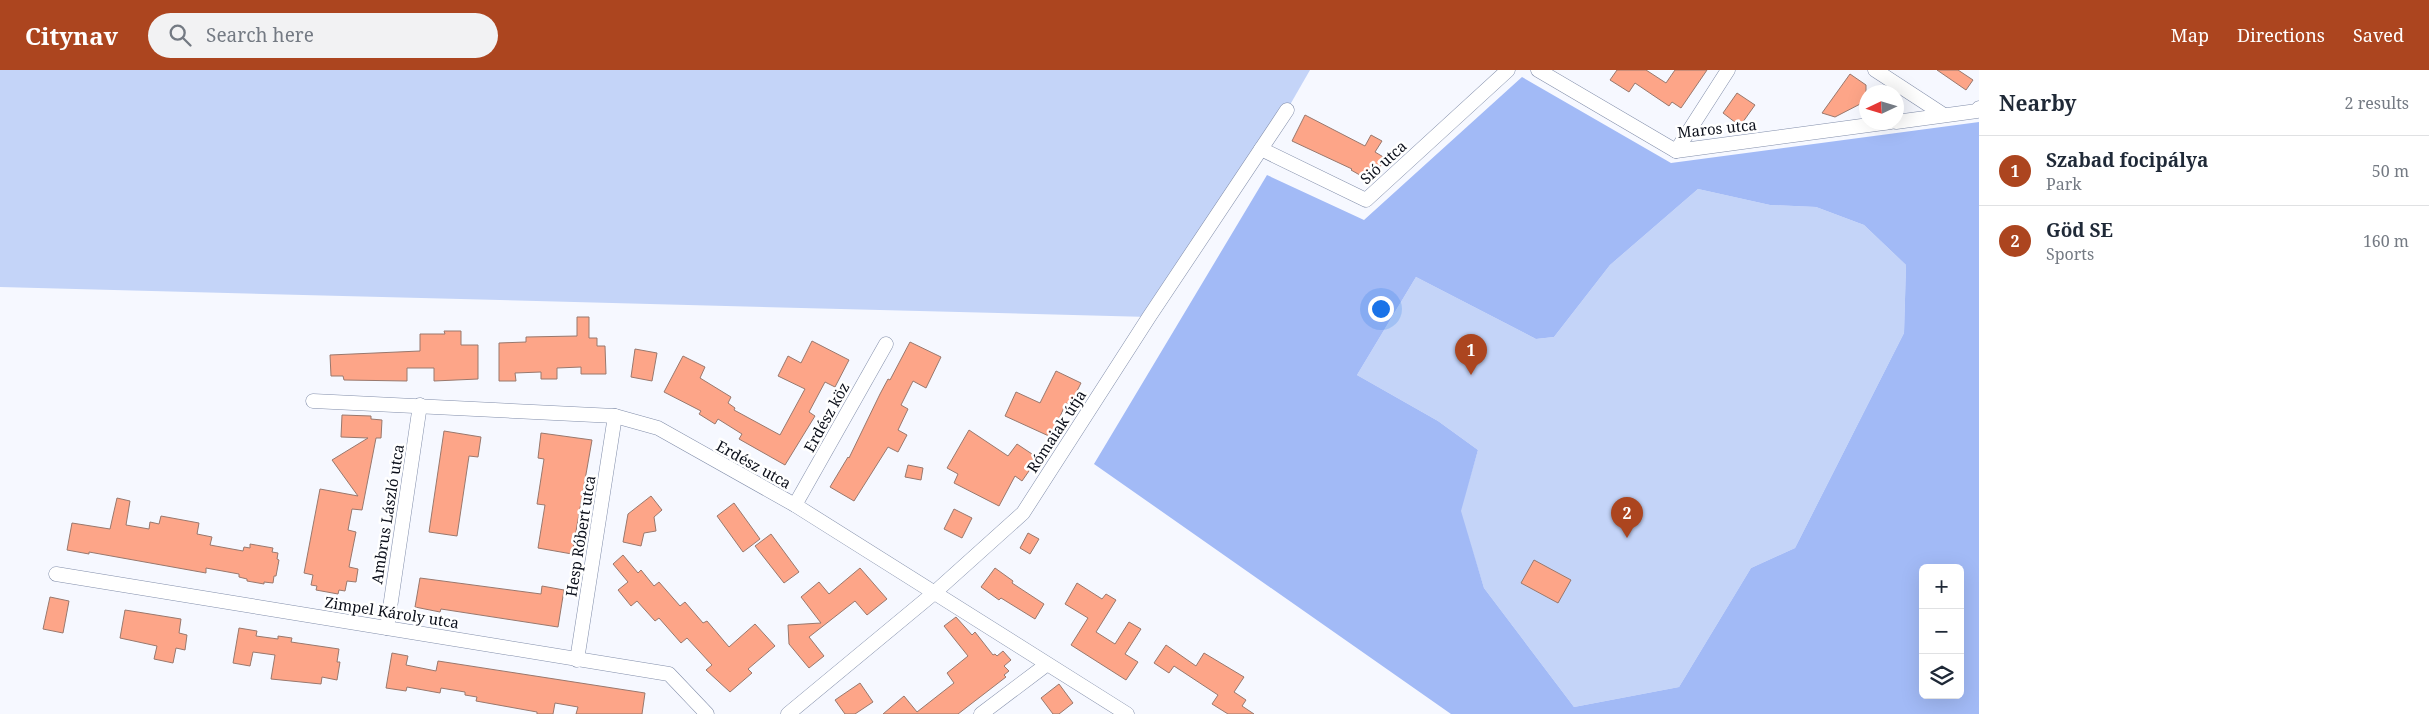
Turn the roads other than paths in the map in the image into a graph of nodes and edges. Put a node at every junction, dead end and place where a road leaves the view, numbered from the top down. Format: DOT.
graph roads {
  1 [pos="1508,70"];
  2 [pos="1538,70"];
  3 [pos="1728,70"];
  4 [pos="1875,70"];
  5 [pos="1979,108"];
  6 [pos="1287,110"];
  7 [pos="1944,115"];
  8 [pos="1904,121"];
  9 [pos="1859,126"];
  10 [pos="1261,149"];
  11 [pos="1676,151"];
  12 [pos="886,344"];
  13 [pos="313,401"];
  14 [pos="420,405"];
  15 [pos="615,416"];
  16 [pos="795,505"];
  17 [pos="56,574"];
  18 [pos="934,593"];
  19 [pos="387,628"];
  20 [pos="577,660"];
  21 [pos="1046,665"];
  22 [pos="707,714"];
  23 [pos="788,714"];
  24 [pos="981,714"];
  25 [pos="1127,714"];
  1 -- 10 [label="street, Sió utca"];
  2 -- 11 [label="street, Maros utca"];
  3 -- 11 [label="street"];
  4 -- 7 [label="street"];
  5 -- 7 [label="street"];
  6 -- 10 [label="street, Rómaiak útja"];
  7 -- 8 [label="street"];
  9 -- 11 [label="street, Maros utca"];
  10 -- 18 [label="street, Rómaiak útja"];
  12 -- 16 [label="street, Erdész köz"];
  13 -- 14 [label="street, Erdész utca"];
  14 -- 15 [label="street, Erdész utca"];
  14 -- 19 [label="street, Ambrus László utca"];
  15 -- 16 [label="street, Erdész utca"];
  15 -- 20 [label="street, Hesp Róbert utca"];
  16 -- 18 [label="street, Erdész utca"];
  17 -- 19 [label="street, Zimpel Károly utca"];
  18 -- 21 [label="street, Erdész utca"];
  18 -- 23 [label="street, Rómaiak útja"];
  19 -- 20 [label="street, Zimpel Károly utca"];
  20 -- 22 [label="street, Zimpel Károly utca"];
  21 -- 24 [label="street"];
  21 -- 25 [label="street, Erdész utca"];
}
